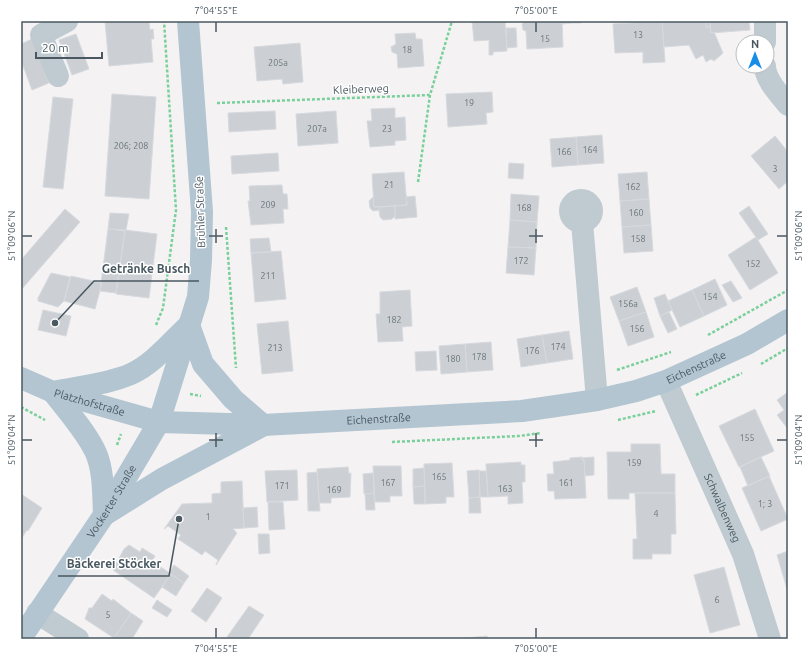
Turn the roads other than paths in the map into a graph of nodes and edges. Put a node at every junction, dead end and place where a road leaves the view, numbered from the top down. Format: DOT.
graph roads {
  1 [pos="67,21"];
  2 [pos="188,21"];
  3 [pos="765,21"];
  4 [pos="765,34"];
  5 [pos="767,74"];
  6 [pos="58,76"];
  7 [pos="788,105"];
  8 [pos="582,222"];
  9 [pos="788,320"];
  10 [pos="189,324"];
  11 [pos="21,378"];
  12 [pos="666,381"];
  13 [pos="53,392"];
  14 [pos="597,400"];
  15 [pos="159,422"];
  16 [pos="263,425"];
  17 [pos="104,515"];
  18 [pos="37,613"];
  19 [pos="21,638"];
  20 [pos="78,639"];
  21 [pos="770,639"];
  1 -- 6 [label="street"];
  2 -- 10 [label="main road, Brühler Straße"];
  3 -- 4 [label="street"];
  5 -- 7 [label="street"];
  8 -- 14 [label="street"];
  9 -- 12 [label="main road, Eichenstraße"];
  10 -- 13 [label="main road"];
  10 -- 15 [label="main road, Brühler Straße"];
  10 -- 16 [label="main road"];
  11 -- 13 [label="main road, Platzhofstraße"];
  12 -- 14 [label="main road, Eichenstraße"];
  12 -- 21 [label="street, Schwalbenweg"];
  13 -- 15 [label="main road, Platzhofstraße"];
  13 -- 17 [label="main road"];
  14 -- 16 [label="main road, Eichenstraße"];
  15 -- 16 [label="main road, Eichenstraße"];
  15 -- 17 [label="main road, Vockerter Straße"];
  16 -- 17 [label="main road"];
  17 -- 18 [label="main road, Vockerter Straße"];
  18 -- 19 [label="main road, Vockerter Straße"];
  18 -- 20 [label="street"];
}
